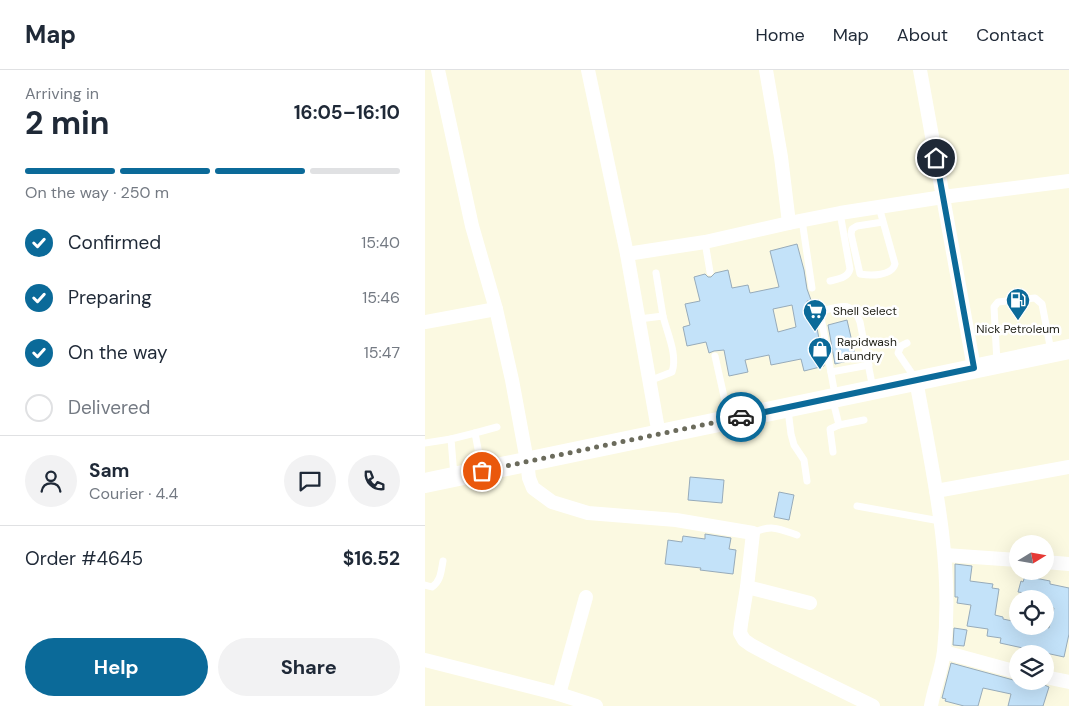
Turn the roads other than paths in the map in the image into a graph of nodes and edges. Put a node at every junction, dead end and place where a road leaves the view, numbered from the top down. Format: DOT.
graph roads {
  1 [pos="438,70"];
  2 [pos="588,70"];
  3 [pos="766,70"];
  4 [pos="920,70"];
  5 [pos="1069,181"];
  6 [pos="943,197"];
  7 [pos="879,207"];
  8 [pos="839,213"];
  9 [pos="795,221"];
  10 [pos="883,222"];
  11 [pos="705,242"];
  12 [pos="627,254"];
  13 [pos="710,272"];
  14 [pos="656,273"];
  15 [pos="830,281"];
  16 [pos="813,288"];
  17 [pos="496,309"];
  18 [pos="663,316"];
  19 [pos="639,319"];
  20 [pos="425,322"];
  21 [pos="907,343"];
  22 [pos="1060,351"];
  23 [pos="715,356"];
  24 [pos="997,363"];
  25 [pos="869,365"];
  26 [pos="974,368"];
  27 [pos="831,372"];
  28 [pos="916,380"];
  29 [pos="649,381"];
  30 [pos="873,389"];
  31 [pos="834,398"];
  32 [pos="788,408"];
  33 [pos="729,420"];
  34 [pos="863,420"];
  35 [pos="839,425"];
  36 [pos="497,427"];
  37 [pos="475,433"];
  38 [pos="659,435"];
  39 [pos="451,438"];
  40 [pos="425,443"];
  41 [pos="833,452"];
  42 [pos="527,461"];
  43 [pos="1069,467"];
  44 [pos="482,471"];
  45 [pos="454,476"];
  46 [pos="807,481"];
  47 [pos="425,483"];
  48 [pos="936,491"];
  49 [pos="857,506"];
  50 [pos="940,520"];
  51 [pos="753,533"];
  52 [pos="797,535"];
  53 [pos="945,555"];
  54 [pos="1009,559"];
  55 [pos="443,561"];
  56 [pos="1054,563"];
  57 [pos="1069,564"];
  58 [pos="425,585"];
  59 [pos="747,587"];
  60 [pos="585,597"];
  61 [pos="810,603"];
  62 [pos="943,652"];
  63 [pos="425,660"];
  64 [pos="1009,670"];
  65 [pos="1054,679"];
  66 [pos="1069,682"];
  67 [pos="559,694"];
  68 [pos="594,706"];
  69 [pos="873,706"];
  70 [pos="931,706"];
  1 -- 17 [label="street"];
  2 -- 12 [label="street"];
  3 -- 9 [label="street"];
  4 -- 6 [label="street"];
  5 -- 6 [label="street"];
  6 -- 7 [label="street"];
  6 -- 26 [label="street"];
  7 -- 8 [label="street"];
  7 -- 10 [label="lane"];
  8 -- 9 [label="street"];
  8 -- 15 [label="lane"];
  9 -- 11 [label="street"];
  9 -- 16 [label="lane"];
  10 -- 10 [label="lane"];
  11 -- 12 [label="street"];
  11 -- 13 [label="lane"];
  12 -- 19 [label="street"];
  14 -- 18 [label="lane"];
  17 -- 20 [label="street"];
  17 -- 42 [label="street"];
  18 -- 19 [label="lane"];
  18 -- 29 [label="lane"];
  19 -- 29 [label="street"];
  21 -- 28 [label="lane"];
  22 -- 24 [label="main road"];
  22 -- 24 [label="lane"];
  23 -- 33 [label="lane"];
  24 -- 26 [label="main road"];
  25 -- 27 [label="lane"];
  25 -- 27 [label="lane"];
  25 -- 30 [label="lane"];
  26 -- 28 [label="main road"];
  27 -- 31 [label="lane"];
  28 -- 30 [label="main road"];
  28 -- 48 [label="street"];
  29 -- 38 [label="street"];
  30 -- 31 [label="main road"];
  31 -- 32 [label="main road"];
  31 -- 35 [label="lane"];
  32 -- 33 [label="main road"];
  32 -- 46 [label="lane"];
  33 -- 38 [label="main road"];
  34 -- 35 [label="lane"];
  35 -- 41 [label="lane"];
  36 -- 37 [label="lane"];
  37 -- 39 [label="lane"];
  37 -- 44 [label="lane"];
  38 -- 42 [label="main road"];
  39 -- 40 [label="lane"];
  39 -- 45 [label="lane"];
  42 -- 44 [label="main road"];
  42 -- 51 [label="street"];
  43 -- 48 [label="street"];
  44 -- 45 [label="main road"];
  45 -- 47 [label="main road"];
  48 -- 50 [label="street"];
  49 -- 50 [label="lane"];
  50 -- 53 [label="street"];
  51 -- 52 [label="lane"];
  51 -- 59 [label="street"];
  53 -- 54 [label="street"];
  53 -- 62 [label="street"];
  55 -- 58 [label="lane"];
  56 -- 57 [label="street"];
  59 -- 61 [label="street"];
  59 -- 69 [label="street"];
  60 -- 67 [label="street"];
  62 -- 64 [label="street"];
  62 -- 70 [label="street"];
  63 -- 67 [label="street"];
  65 -- 66 [label="street"];
  67 -- 68 [label="street"];
}
